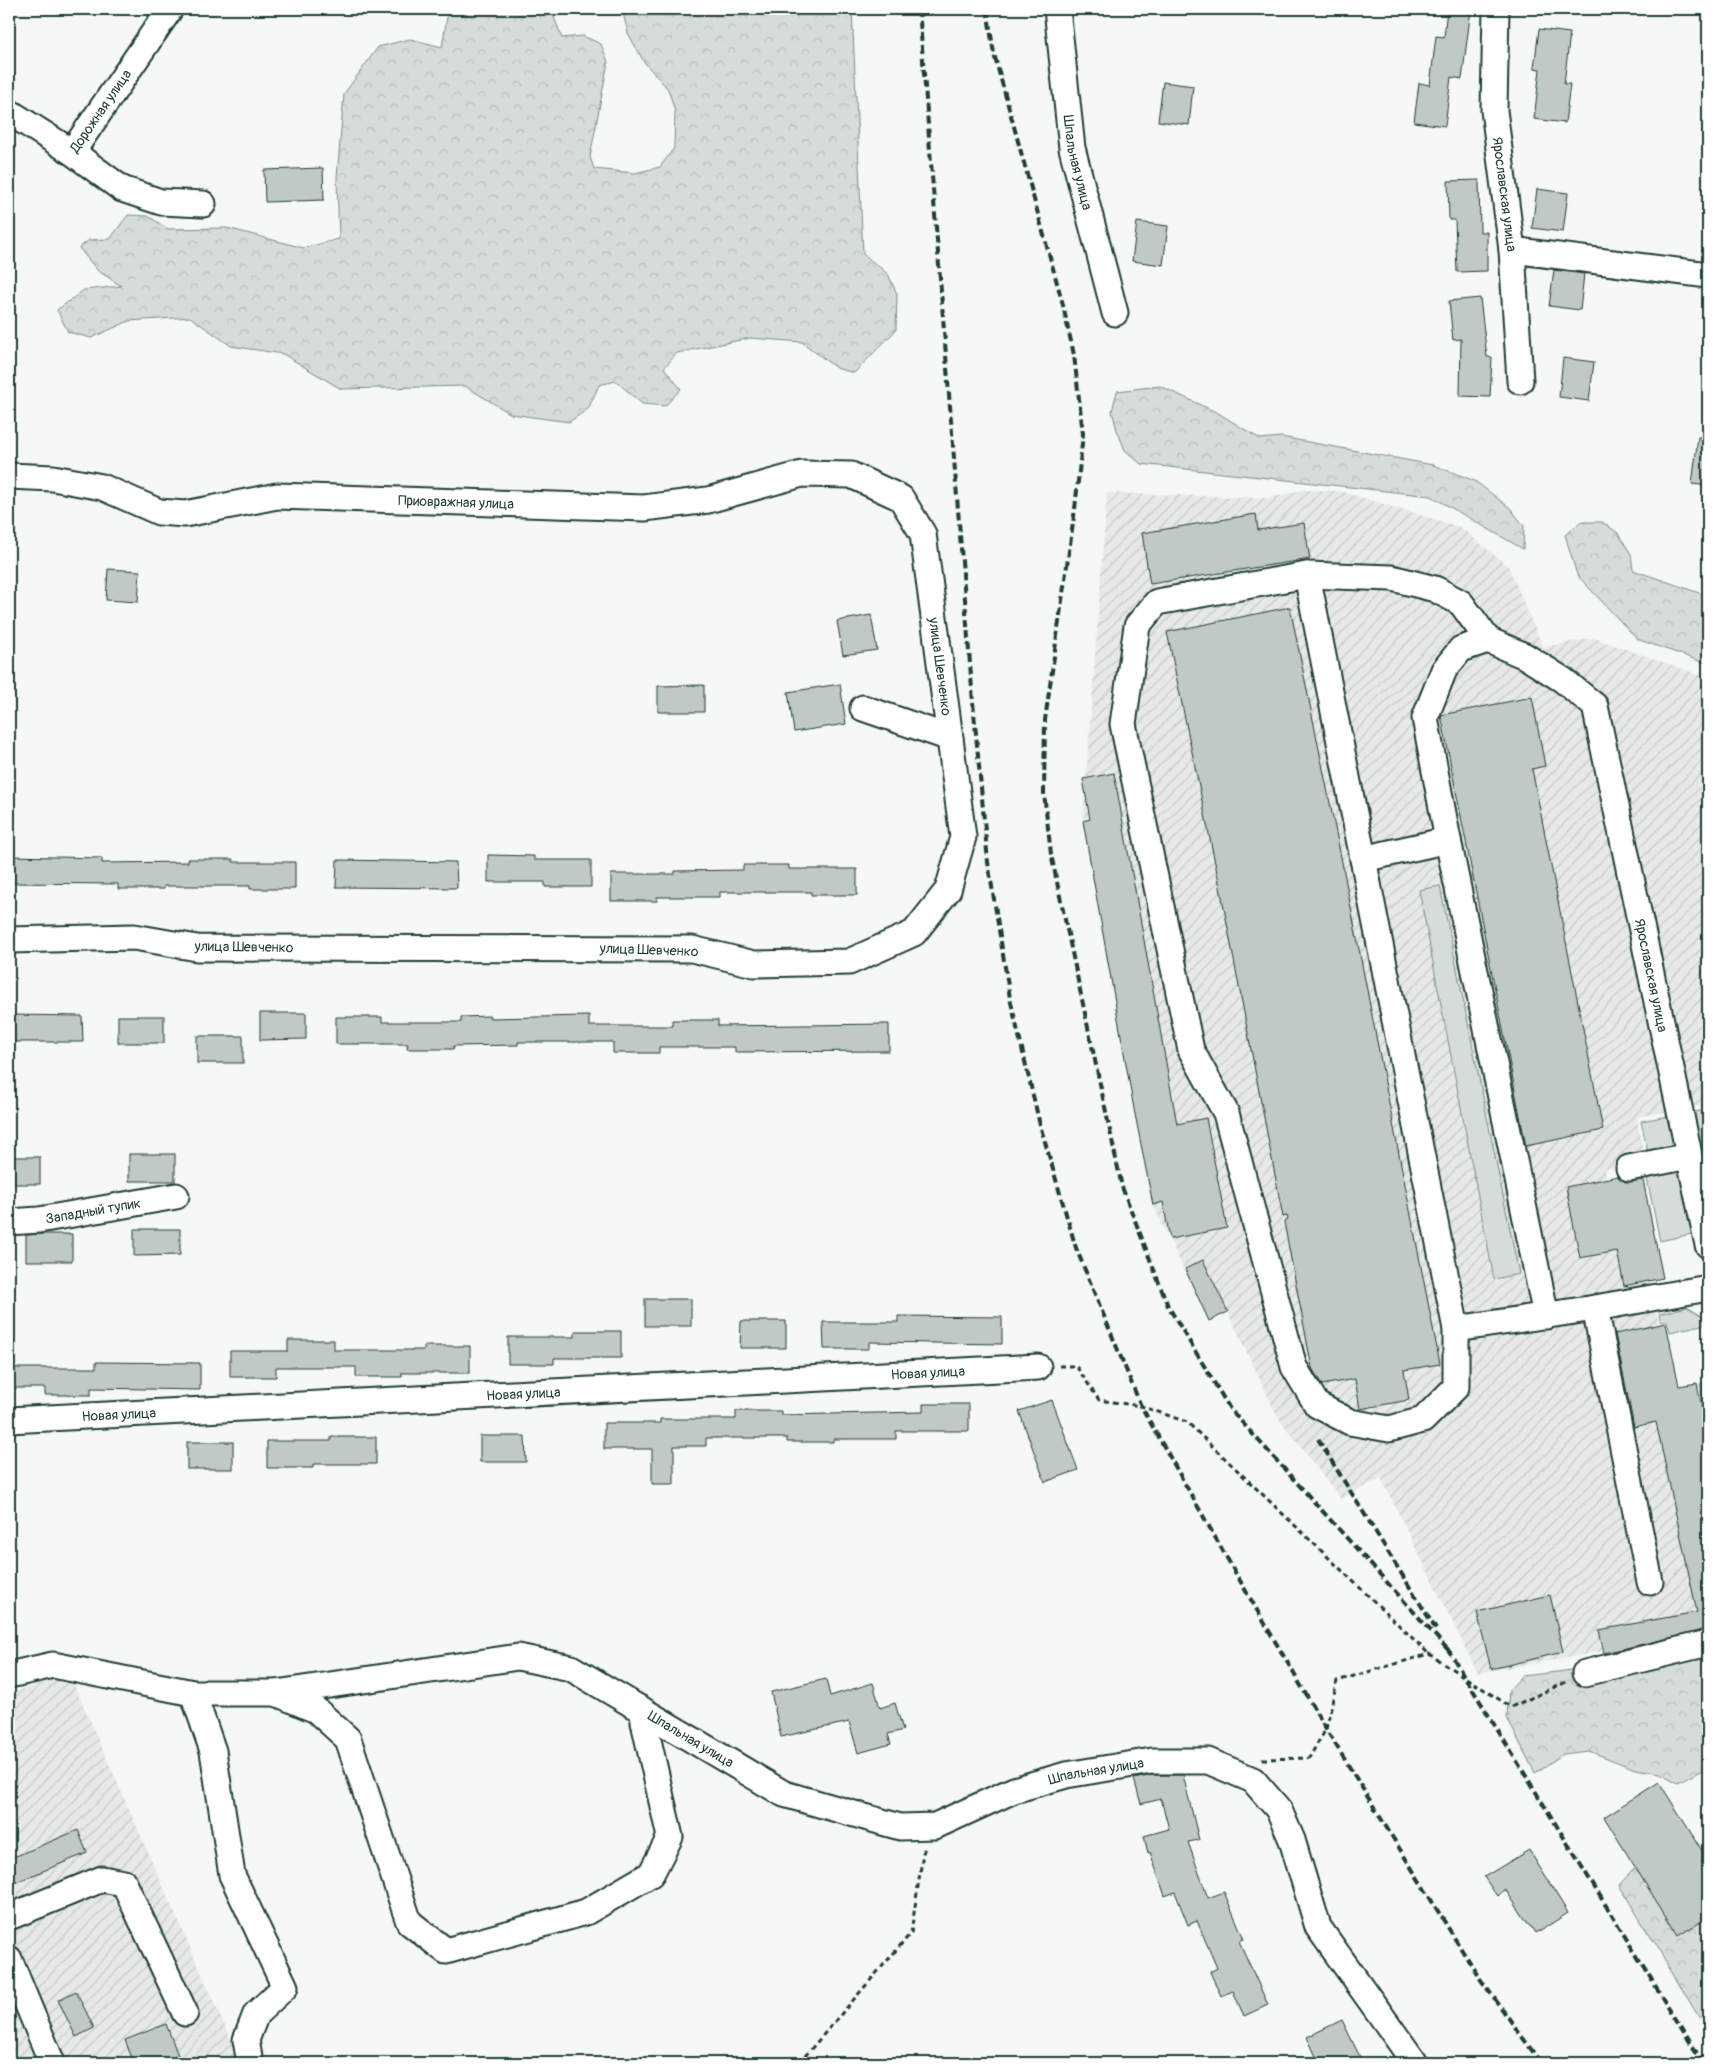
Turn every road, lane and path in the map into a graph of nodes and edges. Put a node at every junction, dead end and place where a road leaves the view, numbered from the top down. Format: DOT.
graph roads {
  1 [pos="170,9"];
  2 [pos="1057,9"];
  3 [pos="1496,9"];
  4 [pos="9,112"];
  5 [pos="72,152"];
  6 [pos="203,204"];
  7 [pos="1512,250"];
  8 [pos="1708,275"];
  9 [pos="1115,313"];
  10 [pos="1520,381"];
  11 [pos="9,476"];
  12 [pos="901,498"];
  13 [pos="1307,575"];
  14 [pos="1488,640"];
  15 [pos="863,708"];
  16 [pos="950,738"];
  17 [pos="1448,840"];
  18 [pos="1363,859"];
  19 [pos="9,940"];
  20 [pos="1689,1156"];
  21 [pos="1629,1168"];
  22 [pos="176,1196"];
  23 [pos="9,1222"];
  24 [pos="1708,1245"];
  25 [pos="1708,1288"];
  26 [pos="1595,1308"];
  27 [pos="1546,1316"];
  28 [pos="1456,1329"];
  29 [pos="1038,1367"];
  30 [pos="9,1420"];
  31 [pos="1650,1582"];
  32 [pos="1708,1642"];
  33 [pos="1429,1654"];
  34 [pos="1586,1673"];
  35 [pos="9,1675"];
  36 [pos="193,1693"];
  37 [pos="276,1693"];
  38 [pos="641,1709"];
  39 [pos="1254,1759"];
  40 [pos="935,1826"];
  41 [pos="9,1917"];
  42 [pos="9,1959"];
  43 [pos="185,2013"];
  44 [pos="52,2063"];
  45 [pos="250,2063"];
  46 [pos="799,2063"];
  47 [pos="1415,2063"];
  1 -- 5 [label="street, Дорожная улица"];
  2 -- 9 [label="street, Шпальная улица"];
  3 -- 7 [label="street, Ярославская улица"];
  4 -- 5 [label="street, Дорожная улица"];
  5 -- 6 [label="street"];
  7 -- 8 [label="street"];
  7 -- 10 [label="street, Ярославская улица"];
  11 -- 12 [label="street, Приовражная улица"];
  12 -- 16 [label="street, улица Шевченко"];
  13 -- 14 [label="street"];
  13 -- 18 [label="street"];
  13 -- 28 [label="street"];
  14 -- 17 [label="street"];
  14 -- 20 [label="street, Ярославская улица"];
  15 -- 16 [label="street"];
  16 -- 19 [label="street, улица Шевченко"];
  17 -- 18 [label="street"];
  17 -- 27 [label="street"];
  18 -- 28 [label="street"];
  20 -- 21 [label="street"];
  20 -- 24 [label="street, Ярославская улица"];
  22 -- 23 [label="street, Западный тупик"];
  25 -- 26 [label="street"];
  26 -- 27 [label="street"];
  26 -- 31 [label="street"];
  27 -- 28 [label="street"];
  29 -- 30 [label="street, Новая улица"];
  29 -- 33 [label="path"];
  32 -- 34 [label="street"];
  33 -- 34 [label="path"];
  33 -- 39 [label="path"];
  35 -- 36 [label="street"];
  36 -- 37 [label="street"];
  36 -- 45 [label="street"];
  37 -- 38 [label="street, Шпальная улица"];
  37 -- 38 [label="street"];
  38 -- 40 [label="street, Шпальная улица"];
  40 -- 46 [label="path"];
  40 -- 47 [label="street, Шпальная улица"];
  41 -- 43 [label="street"];
  42 -- 44 [label="street"];
}
